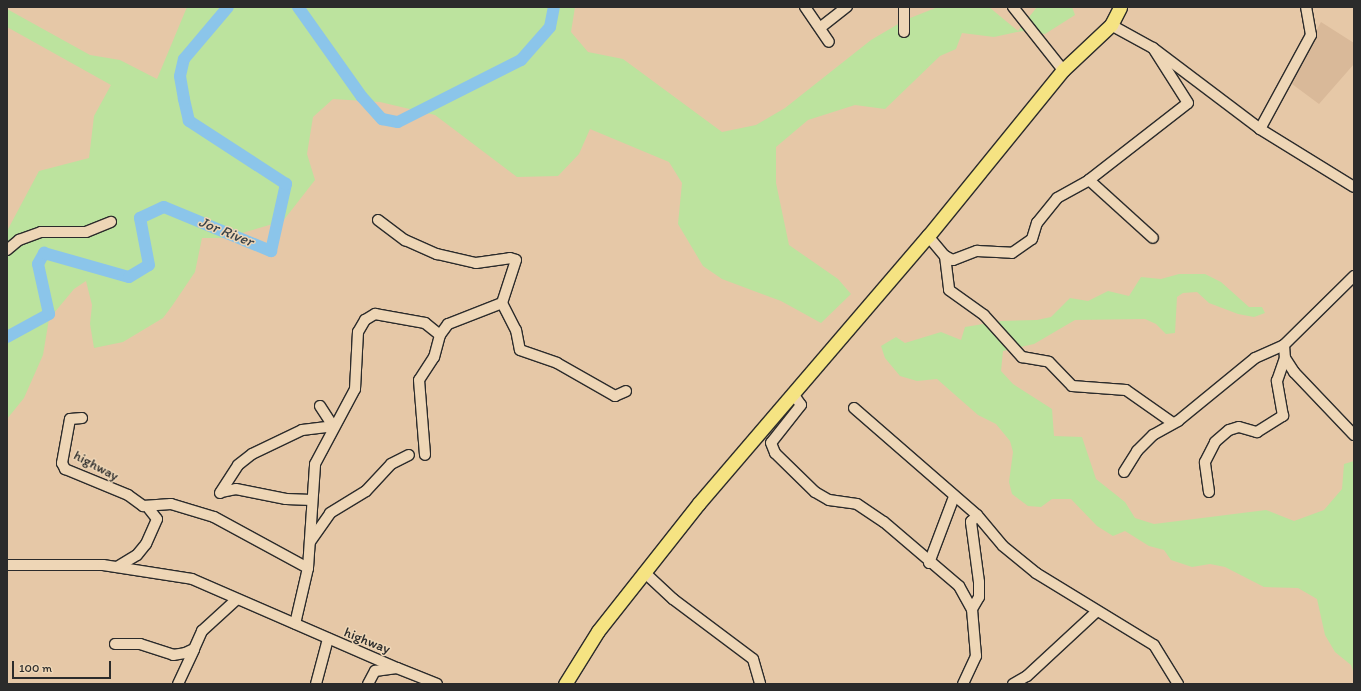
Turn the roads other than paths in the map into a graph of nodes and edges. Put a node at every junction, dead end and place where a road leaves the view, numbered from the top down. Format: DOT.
graph roads {
  1 [pos="805,7"];
  2 [pos="846,7"];
  3 [pos="904,7"];
  4 [pos="1014,7"];
  5 [pos="1120,7"];
  6 [pos="1306,7"];
  7 [pos="1111,25"];
  8 [pos="821,27"];
  9 [pos="904,32"];
  10 [pos="829,42"];
  11 [pos="1153,48"];
  12 [pos="1063,70"];
  13 [pos="1260,129"];
  14 [pos="1089,180"];
  15 [pos="1354,187"];
  16 [pos="378,220"];
  17 [pos="111,222"];
  18 [pos="928,236"];
  19 [pos="1153,238"];
  20 [pos="7,250"];
  21 [pos="945,256"];
  22 [pos="1354,276"];
  23 [pos="502,303"];
  24 [pos="440,335"];
  25 [pos="1284,345"];
  26 [pos="1285,358"];
  27 [pos="626,391"];
  28 [pos="794,395"];
  29 [pos="320,406"];
  30 [pos="854,408"];
  31 [pos="82,418"];
  32 [pos="1173,423"];
  33 [pos="333,426"];
  34 [pos="1354,435"];
  35 [pos="409,455"];
  36 [pos="425,455"];
  37 [pos="1124,472"];
  38 [pos="1209,492"];
  39 [pos="954,497"];
  40 [pos="312,500"];
  41 [pos="147,506"];
  42 [pos="977,515"];
  43 [pos="309,544"];
  44 [pos="928,563"];
  45 [pos="7,565"];
  46 [pos="117,567"];
  47 [pos="308,568"];
  48 [pos="644,572"];
  49 [pos="236,600"];
  50 [pos="972,609"];
  51 [pos="1096,612"];
  52 [pos="295,624"];
  53 [pos="328,639"];
  54 [pos="115,644"];
  55 [pos="194,649"];
  56 [pos="397,668"];
  57 [pos="178,684"];
  58 [pos="316,684"];
  59 [pos="368,684"];
  60 [pos="437,684"];
  61 [pos="565,684"];
  62 [pos="760,684"];
  63 [pos="963,684"];
  64 [pos="1013,684"];
  65 [pos="1178,684"];
  1 -- 8 [label="street"];
  2 -- 8 [label="street"];
  3 -- 9 [label="street"];
  4 -- 12 [label="street"];
  5 -- 7 [label="main road"];
  6 -- 13 [label="street"];
  7 -- 11 [label="street"];
  7 -- 12 [label="main road"];
  8 -- 10 [label="street"];
  11 -- 13 [label="street"];
  11 -- 14 [label="street"];
  12 -- 18 [label="main road"];
  13 -- 15 [label="street"];
  14 -- 19 [label="street"];
  14 -- 21 [label="street"];
  16 -- 23 [label="street"];
  17 -- 20 [label="street"];
  18 -- 21 [label="street"];
  18 -- 28 [label="main road"];
  21 -- 32 [label="street"];
  22 -- 25 [label="street"];
  23 -- 24 [label="street"];
  23 -- 27 [label="street"];
  24 -- 33 [label="street"];
  24 -- 36 [label="street"];
  25 -- 26 [label="street"];
  25 -- 32 [label="street"];
  26 -- 34 [label="street"];
  26 -- 38 [label="street"];
  28 -- 44 [label="street"];
  28 -- 48 [label="main road"];
  29 -- 33 [label="street"];
  30 -- 39 [label="street"];
  31 -- 41 [label="street, highway"];
  32 -- 37 [label="street"];
  33 -- 40 [label="street"];
  33 -- 40 [label="street"];
  35 -- 43 [label="street"];
  39 -- 42 [label="street"];
  39 -- 44 [label="street"];
  40 -- 43 [label="street"];
  41 -- 46 [label="street"];
  41 -- 47 [label="street"];
  42 -- 50 [label="street"];
  42 -- 51 [label="street"];
  43 -- 47 [label="street"];
  44 -- 50 [label="street"];
  45 -- 46 [label="street, highway"];
  46 -- 49 [label="street, highway"];
  47 -- 52 [label="street"];
  48 -- 61 [label="main road"];
  48 -- 62 [label="street"];
  49 -- 52 [label="street, highway"];
  49 -- 55 [label="street"];
  50 -- 63 [label="street"];
  51 -- 64 [label="street"];
  51 -- 65 [label="street"];
  52 -- 53 [label="street, highway"];
  53 -- 56 [label="street, highway"];
  53 -- 58 [label="street, highway"];
  54 -- 55 [label="street"];
  55 -- 57 [label="street"];
  56 -- 59 [label="street, highway"];
  56 -- 60 [label="street, highway"];
}
